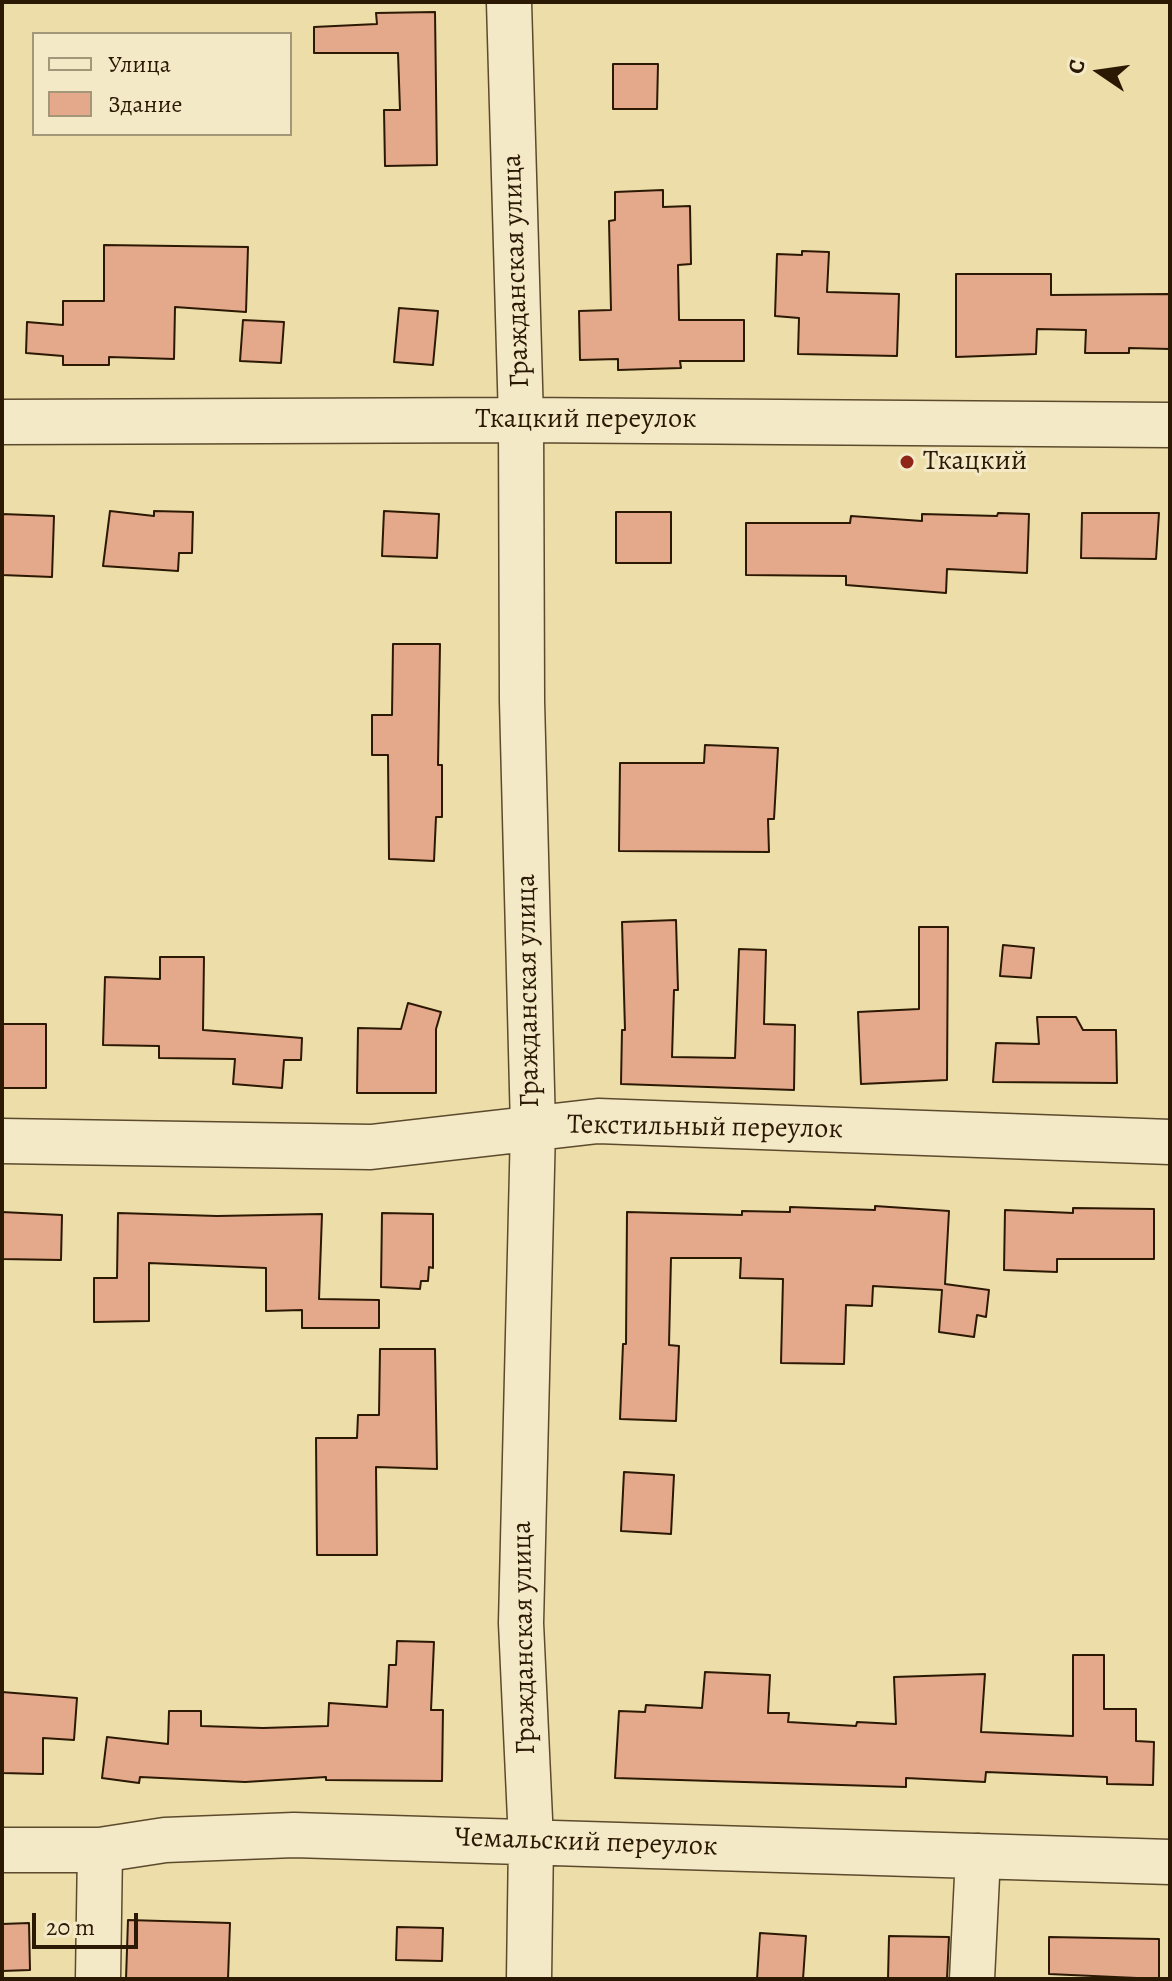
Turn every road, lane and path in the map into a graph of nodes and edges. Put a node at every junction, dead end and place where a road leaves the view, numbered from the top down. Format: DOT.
graph roads {
  1 [pos="509,2"];
  2 [pos="521,420"];
  3 [pos="2,422"];
  4 [pos="1170,425"];
  5 [pos="533,1128"];
  6 [pos="2,1141"];
  7 [pos="1170,1142"];
  8 [pos="531,1841"];
  9 [pos="2,1850"];
  10 [pos="100,1850"];
  11 [pos="978,1856"];
  12 [pos="1170,1862"];
  13 [pos="98,1979"];
  14 [pos="529,1979"];
  15 [pos="972,1979"];
  1 -- 2 [label="street, Гражданская улица"];
  2 -- 3 [label="street, Ткацкий переулок"];
  2 -- 4 [label="street, Ткацкий переулок"];
  2 -- 5 [label="street, Гражданская улица"];
  5 -- 6 [label="street, Текстильный переулок"];
  5 -- 7 [label="street, Текстильный переулок"];
  5 -- 8 [label="street, Гражданская улица"];
  8 -- 10 [label="street, Чемальский переулок"];
  8 -- 11 [label="street, Чемальский переулок"];
  8 -- 14 [label="street, Гражданская улица"];
  9 -- 10 [label="street, Чемальский переулок"];
  10 -- 13 [label="street"];
  11 -- 12 [label="street, Чемальский переулок"];
  11 -- 15 [label="street"];
}
